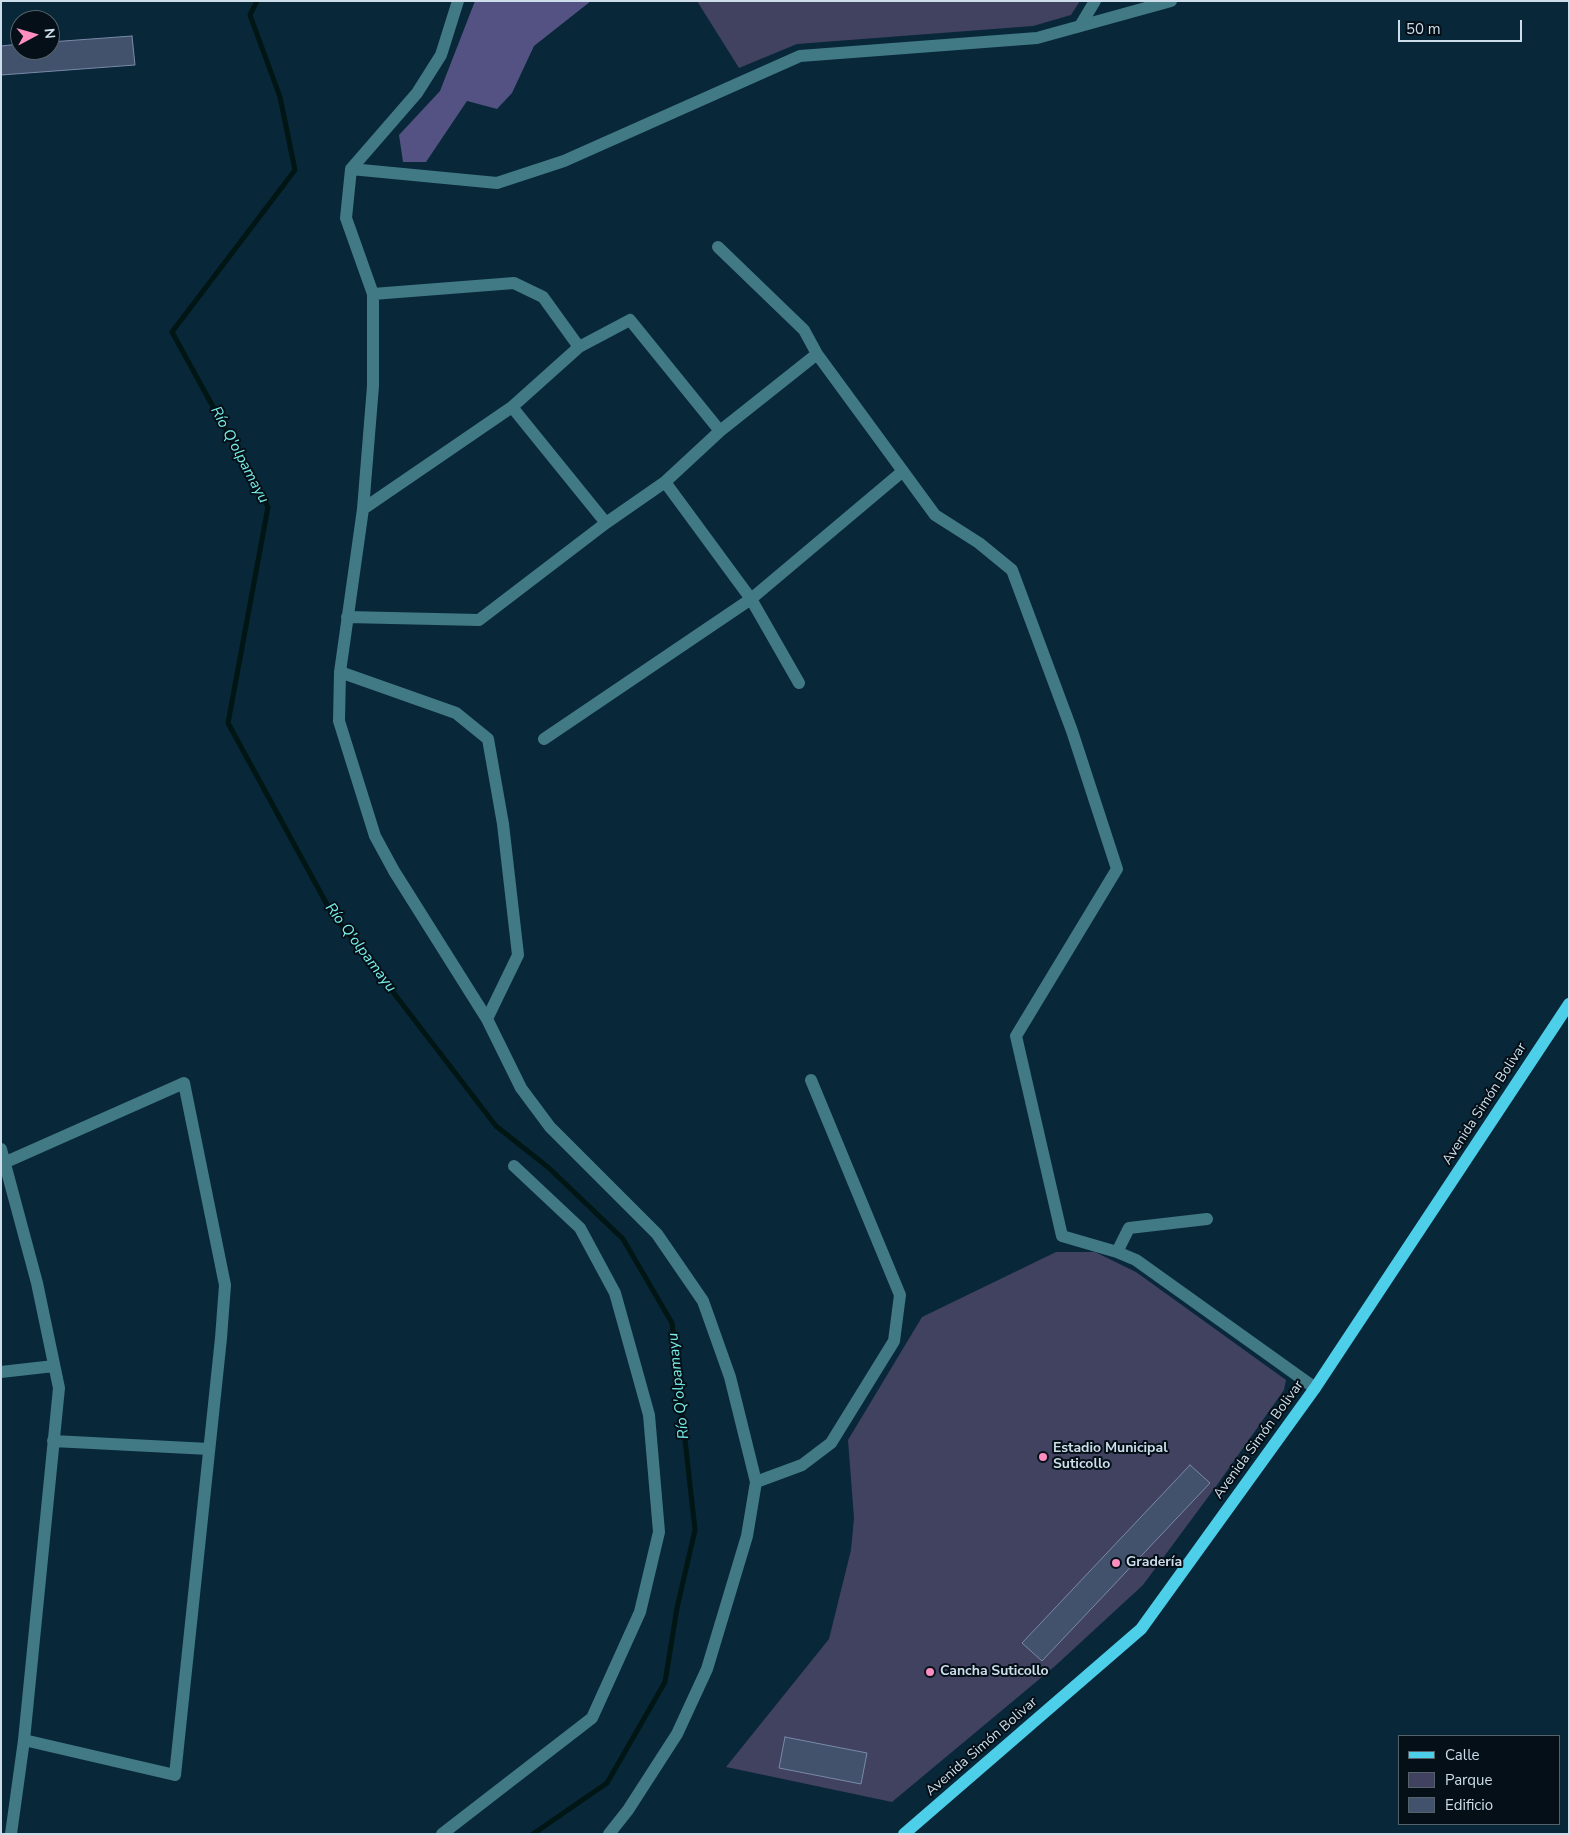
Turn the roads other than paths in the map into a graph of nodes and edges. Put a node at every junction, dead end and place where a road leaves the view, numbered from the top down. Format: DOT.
graph roads {
  1 [pos="458,1"];
  2 [pos="1095,1"];
  3 [pos="1171,1"];
  4 [pos="1080,26"];
  5 [pos="351,168"];
  6 [pos="718,247"];
  7 [pos="373,294"];
  8 [pos="579,347"];
  9 [pos="817,354"];
  10 [pos="512,407"];
  11 [pos="720,431"];
  12 [pos="903,471"];
  13 [pos="665,482"];
  14 [pos="363,509"];
  15 [pos="606,523"];
  16 [pos="751,599"];
  17 [pos="347,618"];
  18 [pos="340,672"];
  19 [pos="800,682"];
  20 [pos="544,739"];
  21 [pos="1569,1004"];
  22 [pos="487,1019"];
  23 [pos="811,1080"];
  24 [pos="1,1149"];
  25 [pos="6,1162"];
  26 [pos="514,1166"];
  27 [pos="1208,1219"];
  28 [pos="1117,1252"];
  29 [pos="54,1366"];
  30 [pos="1,1372"];
  31 [pos="1315,1388"];
  32 [pos="54,1441"];
  33 [pos="209,1449"];
  34 [pos="756,1482"];
  35 [pos="24,1740"];
  36 [pos="7,1820"];
  37 [pos="11,1834"];
  38 [pos="442,1834"];
  39 [pos="609,1834"];
  40 [pos="904,1834"];
  1 -- 5 [label="street"];
  2 -- 4 [label="street"];
  3 -- 4 [label="street"];
  4 -- 5 [label="street"];
  5 -- 7 [label="street"];
  6 -- 9 [label="street"];
  7 -- 8 [label="street"];
  7 -- 14 [label="street"];
  8 -- 10 [label="street"];
  8 -- 11 [label="street"];
  9 -- 11 [label="street"];
  9 -- 12 [label="street"];
  10 -- 14 [label="street"];
  10 -- 15 [label="street"];
  11 -- 13 [label="street"];
  12 -- 16 [label="street"];
  12 -- 28 [label="street"];
  13 -- 15 [label="street"];
  13 -- 16 [label="street"];
  14 -- 17 [label="street"];
  15 -- 17 [label="street"];
  16 -- 19 [label="street"];
  16 -- 20 [label="street"];
  17 -- 18 [label="street"];
  18 -- 22 [label="street"];
  18 -- 22 [label="street"];
  21 -- 31 [label="main road, Avenida Simón Bolivar"];
  22 -- 34 [label="street"];
  23 -- 34 [label="street"];
  24 -- 25 [label="street"];
  25 -- 29 [label="street"];
  25 -- 33 [label="street"];
  26 -- 38 [label="street"];
  27 -- 28 [label="street"];
  28 -- 31 [label="street"];
  29 -- 30 [label="street"];
  29 -- 32 [label="street"];
  31 -- 40 [label="main road, Avenida Simón Bolivar"];
  32 -- 33 [label="street"];
  32 -- 35 [label="street"];
  33 -- 35 [label="street"];
  34 -- 39 [label="street"];
  35 -- 36 [label="street"];
  36 -- 37 [label="street"];
}
